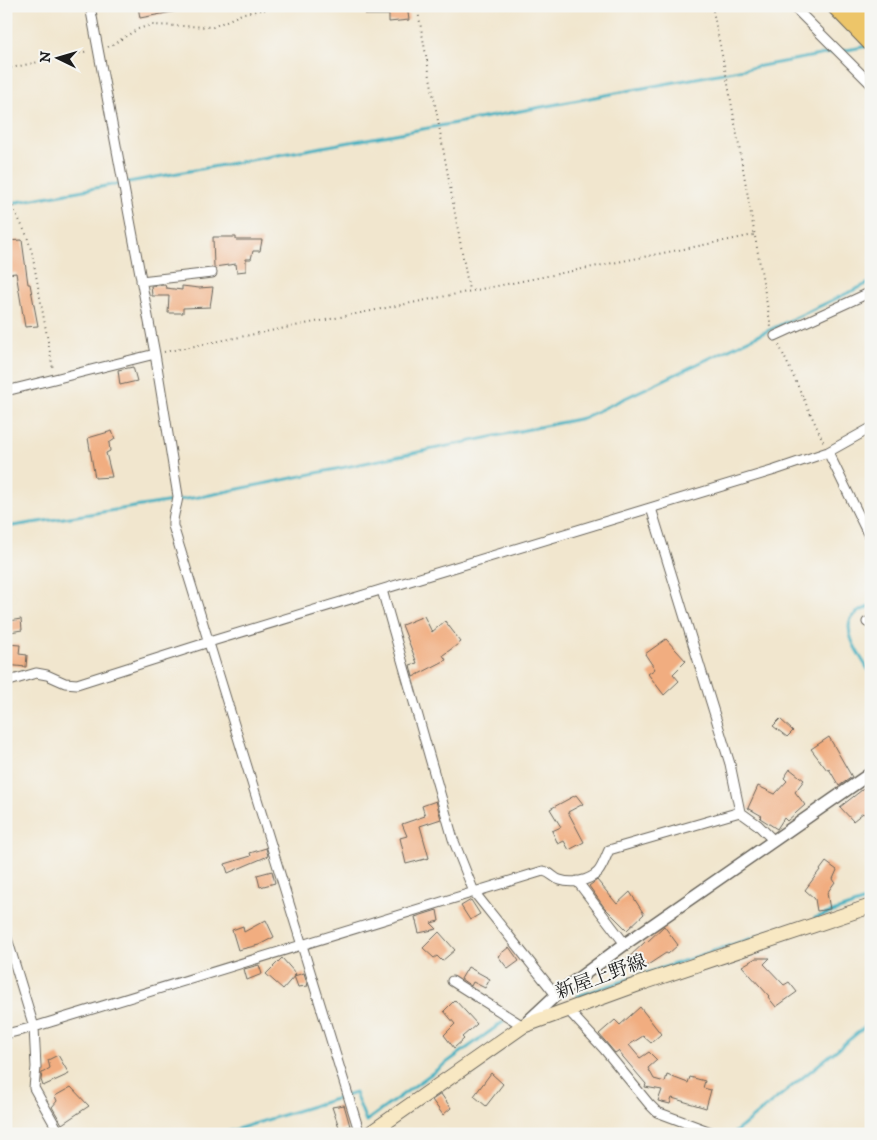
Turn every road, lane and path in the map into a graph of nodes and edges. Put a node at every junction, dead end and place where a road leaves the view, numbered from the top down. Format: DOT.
graph roads {
  1 [pos="90,6"];
  2 [pos="286,6"];
  3 [pos="417,6"];
  4 [pos="712,6"];
  5 [pos="793,6"];
  6 [pos="836,6"];
  7 [pos="860,6"];
  8 [pos="871,18"];
  9 [pos="871,42"];
  10 [pos="98,50"];
  11 [pos="6,70"];
  12 [pos="871,84"];
  13 [pos="6,193"];
  14 [pos="754,235"];
  15 [pos="212,273"];
  16 [pos="141,281"];
  17 [pos="469,290"];
  18 [pos="871,292"];
  19 [pos="775,336"];
  20 [pos="155,354"];
  21 [pos="55,379"];
  22 [pos="6,391"];
  23 [pos="871,428"];
  24 [pos="828,452"];
  25 [pos="650,508"];
  26 [pos="871,540"];
  27 [pos="382,590"];
  28 [pos="209,642"];
  29 [pos="6,682"];
  30 [pos="871,772"];
  31 [pos="740,812"];
  32 [pos="774,841"];
  33 [pos="577,881"];
  34 [pos="474,892"];
  35 [pos="871,906"];
  36 [pos="6,935"];
  37 [pos="625,944"];
  38 [pos="302,945"];
  39 [pos="452,981"];
  40 [pos="556,995"];
  41 [pos="567,1009"];
  42 [pos="523,1026"];
  43 [pos="34,1027"];
  44 [pos="6,1034"];
  45 [pos="60,1134"];
  46 [pos="360,1134"];
  47 [pos="369,1134"];
  48 [pos="716,1134"];
  1 -- 10 [label="street"];
  2 -- 10 [label="path"];
  3 -- 17 [label="path"];
  4 -- 14 [label="path"];
  5 -- 12 [label="street"];
  6 -- 9 [label="highway"];
  7 -- 8 [label="highway"];
  10 -- 11 [label="path"];
  10 -- 16 [label="street"];
  13 -- 21 [label="path"];
  14 -- 17 [label="path"];
  14 -- 19 [label="path"];
  15 -- 16 [label="street"];
  16 -- 20 [label="street"];
  17 -- 20 [label="path"];
  18 -- 19 [label="street"];
  19 -- 24 [label="path"];
  20 -- 21 [label="street"];
  20 -- 28 [label="street"];
  21 -- 22 [label="street"];
  23 -- 24 [label="street"];
  24 -- 25 [label="street"];
  24 -- 26 [label="street"];
  25 -- 27 [label="street"];
  25 -- 31 [label="street"];
  27 -- 28 [label="street"];
  27 -- 34 [label="street"];
  28 -- 29 [label="street"];
  28 -- 38 [label="street"];
  30 -- 32 [label="street"];
  31 -- 32 [label="street"];
  31 -- 33 [label="street"];
  32 -- 37 [label="street"];
  33 -- 34 [label="street"];
  33 -- 37 [label="street"];
  34 -- 38 [label="street"];
  34 -- 40 [label="street"];
  35 -- 41 [label="main road, 新屋上野線"];
  36 -- 43 [label="street"];
  37 -- 40 [label="street"];
  38 -- 43 [label="street"];
  38 -- 46 [label="street"];
  39 -- 42 [label="street"];
  40 -- 42 [label="street"];
  41 -- 42 [label="main road, 新屋上野線"];
  41 -- 48 [label="street"];
  42 -- 47 [label="main road, 新屋上野線"];
  43 -- 44 [label="street"];
  43 -- 45 [label="street"];
}
